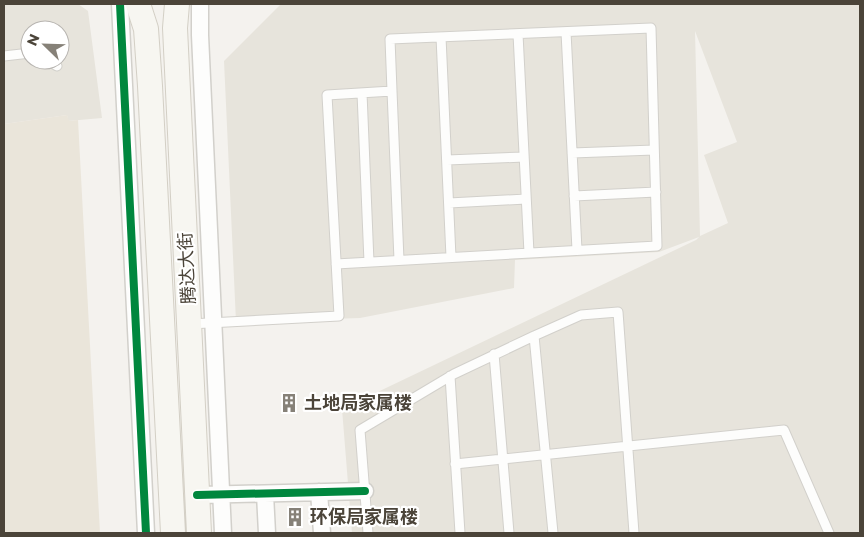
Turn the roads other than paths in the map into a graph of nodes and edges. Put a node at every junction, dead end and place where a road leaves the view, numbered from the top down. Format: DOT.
graph roads {
  1 [pos="120,4"];
  2 [pos="138,4"];
  3 [pos="177,4"];
  4 [pos="200,4"];
  5 [pos="566,32"];
  6 [pos="518,34"];
  7 [pos="440,37"];
  8 [pos="20,54"];
  9 [pos="4,56"];
  10 [pos="392,91"];
  11 [pos="362,93"];
  12 [pos="654,150"];
  13 [pos="572,153"];
  14 [pos="524,157"];
  15 [pos="447,160"];
  16 [pos="656,192"];
  17 [pos="574,196"];
  18 [pos="526,199"];
  19 [pos="449,203"];
  20 [pos="577,250"];
  21 [pos="529,253"];
  22 [pos="452,257"];
  23 [pos="399,260"];
  24 [pos="369,262"];
  25 [pos="336,264"];
  26 [pos="213,322"];
  27 [pos="190,324"];
  28 [pos="534,336"];
  29 [pos="494,354"];
  30 [pos="450,376"];
  31 [pos="629,446"];
  32 [pos="546,455"];
  33 [pos="502,459"];
  34 [pos="456,464"];
  35 [pos="365,491"];
  36 [pos="319,492"];
  37 [pos="265,494"];
  38 [pos="197,495"];
  39 [pos="222,495"];
  40 [pos="146,533"];
  41 [pos="173,533"];
  42 [pos="199,533"];
  43 [pos="223,533"];
  44 [pos="268,533"];
  45 [pos="322,533"];
  46 [pos="368,533"];
  47 [pos="460,533"];
  48 [pos="509,533"];
  49 [pos="553,533"];
  50 [pos="634,533"];
  51 [pos="829,533"];
  1 -- 40 [label="street"];
  2 -- 41 [label="main road, 腾达大街"];
  3 -- 27 [label="main road, 腾达大街"];
  4 -- 26 [label="street"];
  5 -- 6 [label="lane"];
  5 -- 12 [label="lane"];
  5 -- 13 [label="lane"];
  6 -- 7 [label="lane"];
  6 -- 14 [label="lane"];
  7 -- 10 [label="lane"];
  7 -- 15 [label="lane"];
  8 -- 9 [label="lane"];
  10 -- 11 [label="lane"];
  10 -- 23 [label="lane"];
  11 -- 24 [label="lane"];
  11 -- 25 [label="lane"];
  12 -- 13 [label="lane"];
  12 -- 16 [label="lane"];
  13 -- 17 [label="lane"];
  14 -- 15 [label="lane"];
  14 -- 18 [label="lane"];
  15 -- 19 [label="lane"];
  16 -- 17 [label="lane"];
  16 -- 20 [label="lane"];
  17 -- 20 [label="lane"];
  18 -- 19 [label="lane"];
  18 -- 21 [label="lane"];
  19 -- 22 [label="lane"];
  20 -- 21 [label="lane"];
  21 -- 22 [label="lane"];
  22 -- 23 [label="lane"];
  23 -- 24 [label="lane"];
  24 -- 25 [label="lane"];
  25 -- 26 [label="lane"];
  26 -- 27 [label="lane"];
  26 -- 39 [label="street"];
  27 -- 38 [label="main road, 腾达大街"];
  28 -- 29 [label="lane"];
  28 -- 31 [label="lane"];
  28 -- 32 [label="lane"];
  29 -- 30 [label="lane"];
  29 -- 33 [label="lane"];
  30 -- 34 [label="lane"];
  30 -- 35 [label="lane"];
  31 -- 32 [label="lane"];
  31 -- 50 [label="lane"];
  31 -- 51 [label="lane"];
  32 -- 33 [label="lane"];
  32 -- 49 [label="lane"];
  33 -- 34 [label="lane"];
  33 -- 48 [label="lane"];
  34 -- 47 [label="lane"];
  35 -- 36 [label="street"];
  35 -- 46 [label="lane"];
  36 -- 37 [label="street"];
  36 -- 45 [label="street"];
  37 -- 39 [label="street"];
  37 -- 44 [label="street"];
  38 -- 39 [label="street"];
  38 -- 42 [label="main road, 腾达大街"];
  39 -- 43 [label="street"];
}
